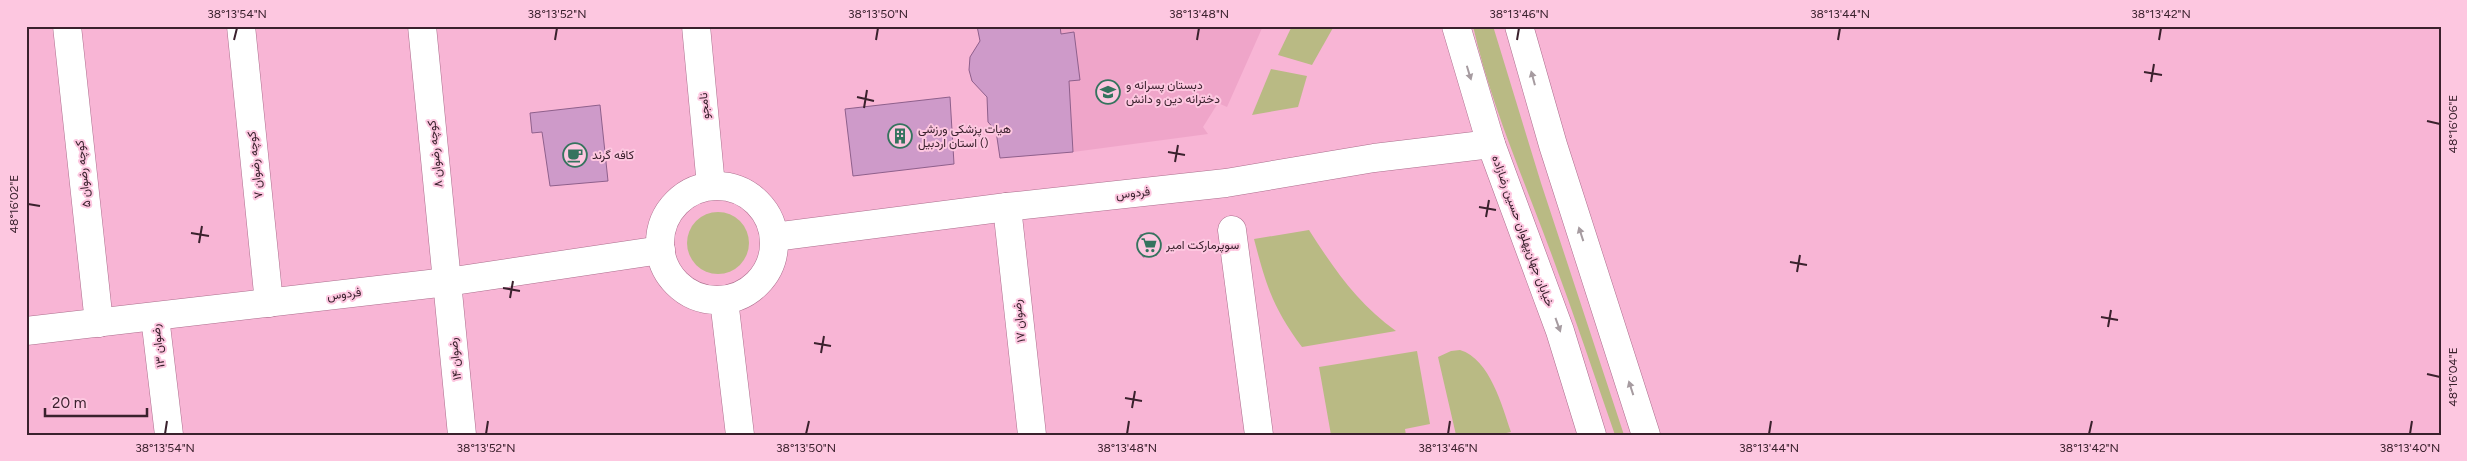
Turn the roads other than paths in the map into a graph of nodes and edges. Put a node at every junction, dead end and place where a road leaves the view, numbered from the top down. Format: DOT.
graph roads {
  1 [pos="67,26"];
  2 [pos="241,26"];
  3 [pos="422,26"];
  4 [pos="696,26"];
  5 [pos="1456,26"];
  6 [pos="1519,26"];
  7 [pos="1490,144"];
  8 [pos="711,186"];
  9 [pos="1007,207"];
  10 [pos="1232,230"];
  11 [pos="774,237"];
  12 [pos="661,250"];
  13 [pos="447,282"];
  14 [pos="724,300"];
  15 [pos="269,303"];
  16 [pos="155,316"];
  17 [pos="100,323"];
  18 [pos="26,331"];
  19 [pos="169,435"];
  20 [pos="462,435"];
  21 [pos="740,435"];
  22 [pos="1032,435"];
  23 [pos="1259,435"];
  24 [pos="1592,435"];
  25 [pos="1646,435"];
  1 -- 17 [label="street, کوچه رضوان ۵"];
  2 -- 15 [label="street, کوچه رضوان ۷"];
  3 -- 13 [label="street, کوچه رضوان ۸"];
  4 -- 8 [label="street, نامجو"];
  5 -- 7 [label="street, خیابان جهان‌پهلوان حسین رضا‌زاده, one-way"];
  25 -- 6 [label="street, one-way"];
  7 -- 9 [label="street, فردوس"];
  7 -- 24 [label="street, خیابان جهان‌پهلوان حسین رضا‌زاده, one-way"];
  8 -- 11 [label="street"];
  8 -- 12 [label="street"];
  9 -- 11 [label="street, فردوس"];
  9 -- 22 [label="street, رضوان ۱۷"];
  10 -- 23 [label="street"];
  11 -- 14 [label="street"];
  12 -- 13 [label="street, فردوس"];
  12 -- 14 [label="street"];
  13 -- 15 [label="street, فردوس"];
  13 -- 20 [label="street, رضوان ۱۴"];
  14 -- 21 [label="street"];
  15 -- 16 [label="street, فردوس"];
  16 -- 17 [label="street, فردوس"];
  16 -- 19 [label="street, رضوان ۱۳"];
  17 -- 18 [label="street, فردوس"];
}
